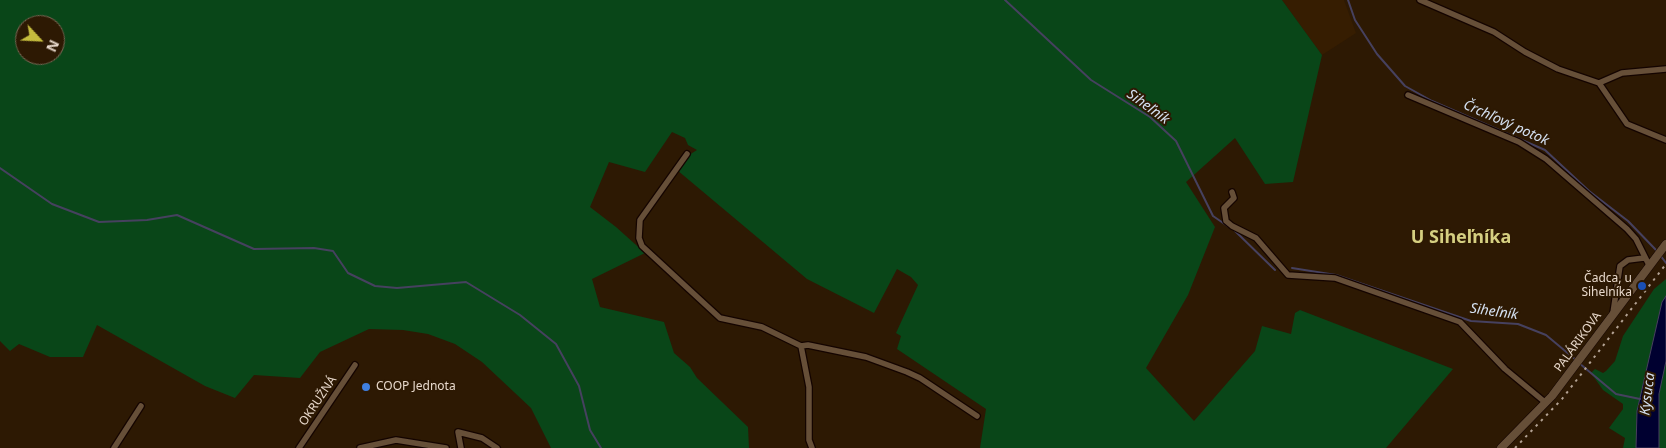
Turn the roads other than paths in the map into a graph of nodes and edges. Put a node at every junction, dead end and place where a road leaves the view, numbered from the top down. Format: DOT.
graph roads {
  1 [pos="1420,0"];
  2 [pos="1666,69"];
  3 [pos="1599,83"];
  4 [pos="1408,96"];
  5 [pos="1666,140"];
  6 [pos="687,154"];
  7 [pos="1232,192"];
  8 [pos="1664,246"];
  9 [pos="1646,262"];
  10 [pos="1613,313"];
  11 [pos="801,346"];
  12 [pos="355,365"];
  13 [pos="1546,403"];
  14 [pos="141,406"];
  15 [pos="977,416"];
  16 [pos="114,448"];
  17 [pos="299,448"];
  18 [pos="360,448"];
  19 [pos="446,448"];
  20 [pos="461,448"];
  21 [pos="497,448"];
  22 [pos="812,448"];
  23 [pos="1502,448"];
  1 -- 3 [label="street"];
  2 -- 3 [label="street"];
  3 -- 5 [label="street"];
  4 -- 9 [label="street"];
  6 -- 11 [label="street"];
  7 -- 13 [label="street"];
  8 -- 9 [label="main road, PALÁRIKOVA"];
  9 -- 10 [label="main road, PALÁRIKOVA"];
  9 -- 10 [label="street"];
  10 -- 13 [label="main road, PALÁRIKOVA"];
  11 -- 15 [label="street"];
  11 -- 22 [label="street"];
  12 -- 17 [label="street, OKRUŽNÁ"];
  13 -- 23 [label="main road, PALÁRIKOVA"];
  14 -- 16 [label="street"];
  18 -- 19 [label="street"];
  20 -- 21 [label="street"];
}
